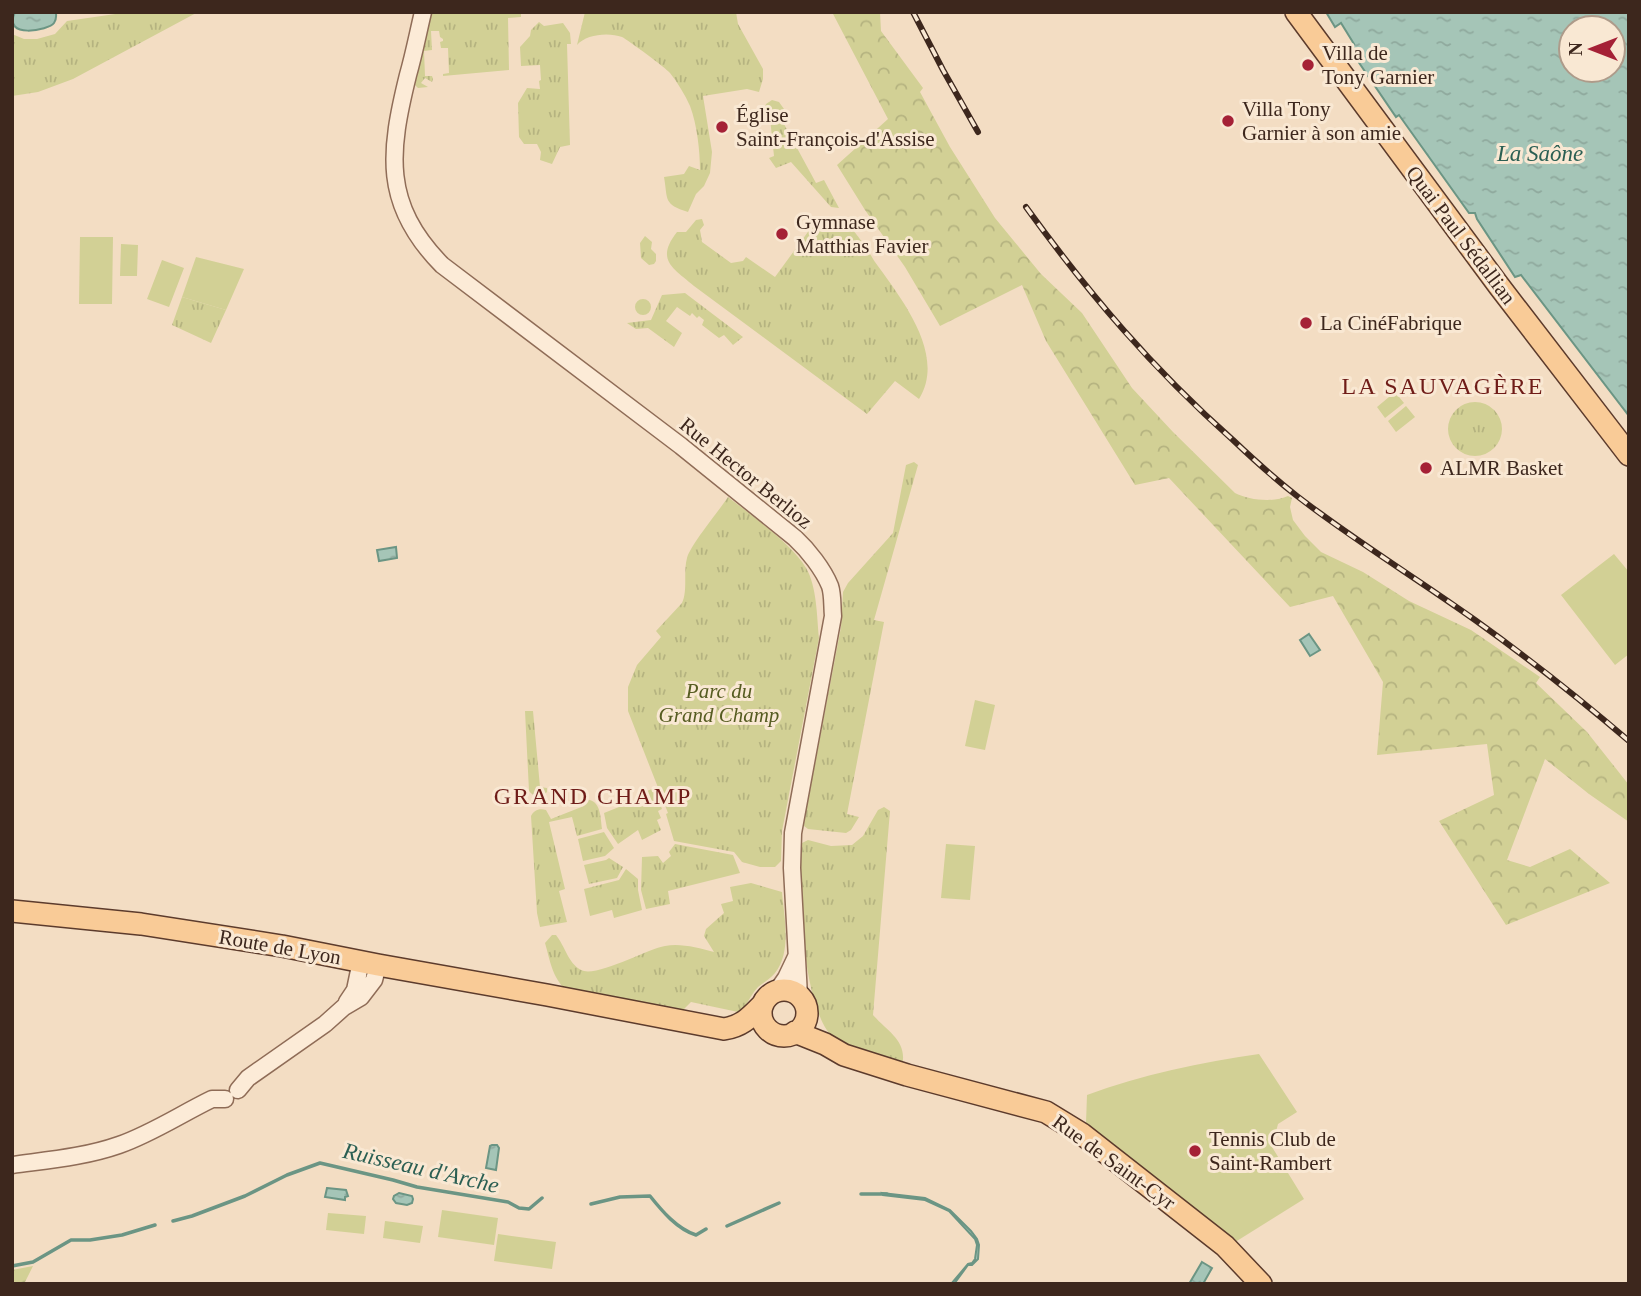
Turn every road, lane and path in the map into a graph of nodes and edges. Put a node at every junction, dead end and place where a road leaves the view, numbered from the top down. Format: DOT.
graph roads {
  1 [pos="423,12"];
  2 [pos="1296,12"];
  3 [pos="1629,455"];
  4 [pos="12,911"];
  5 [pos="797,955"];
  6 [pos="369,963"];
  7 [pos="770,997"];
  8 [pos="800,1015"];
  9 [pos="736,1027"];
  10 [pos="768,1029"];
  11 [pos="12,1165"];
  12 [pos="1261,1284"];
  1 -- 5 [label="street, Rue Hector Berlioz"];
  2 -- 3 [label="main road, Quai Paul Sédallian"];
  4 -- 6 [label="main road, Route de Lyon"];
  5 -- 7 [label="street"];
  5 -- 8 [label="street, Rue Hector Berlioz"];
  6 -- 9 [label="main road, Route de Lyon"];
  6 -- 11 [label="street"];
  7 -- 8 [label="main road"];
  7 -- 9 [label="main road"];
  7 -- 10 [label="main road"];
  8 -- 10 [label="main road"];
  8 -- 12 [label="main road, Rue de Saint-Cyr"];
  9 -- 10 [label="main road"];
}
